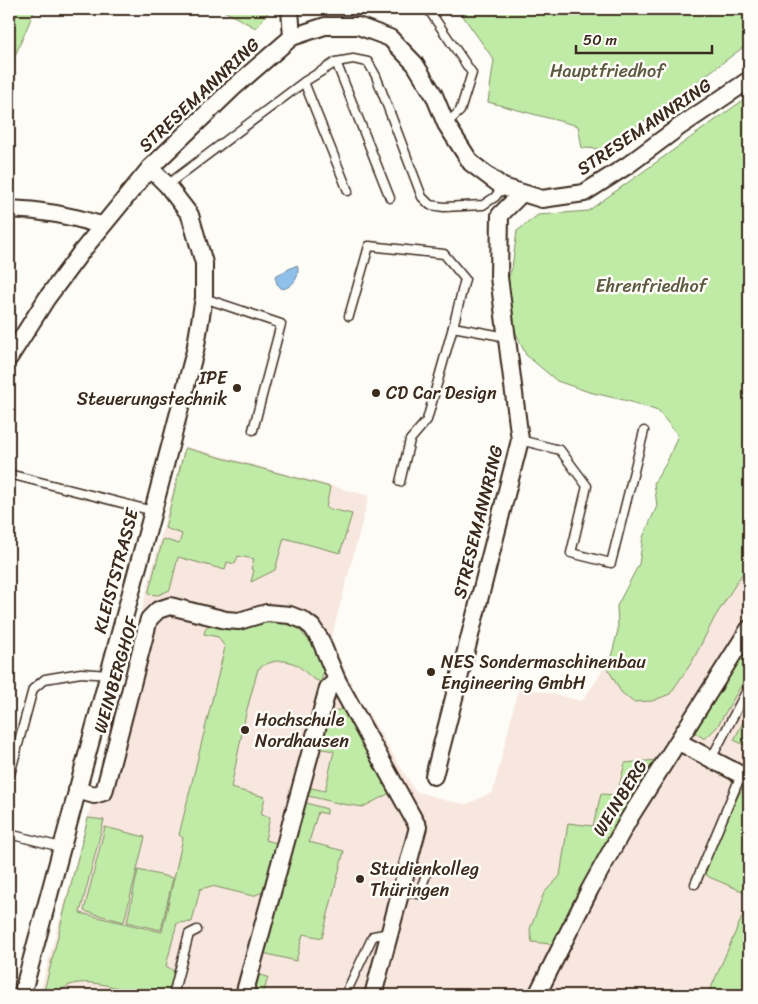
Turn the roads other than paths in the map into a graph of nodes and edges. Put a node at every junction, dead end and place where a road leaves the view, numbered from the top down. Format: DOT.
graph roads {
  1 [pos="290,9"];
  2 [pos="428,9"];
  3 [pos="292,37"];
  4 [pos="336,62"];
  5 [pos="749,80"];
  6 [pos="304,82"];
  7 [pos="446,124"];
  8 [pos="150,168"];
  9 [pos="166,185"];
  10 [pos="503,188"];
  11 [pos="348,192"];
  12 [pos="521,194"];
  13 [pos="390,198"];
  14 [pos="9,209"];
  15 [pos="101,225"];
  16 [pos="204,298"];
  17 [pos="349,316"];
  18 [pos="453,326"];
  19 [pos="507,337"];
  20 [pos="9,358"];
  21 [pos="253,430"];
  22 [pos="644,431"];
  23 [pos="520,440"];
  24 [pos="9,474"];
  25 [pos="400,482"];
  26 [pos="153,512"];
  27 [pos="749,629"];
  28 [pos="109,675"];
  29 [pos="337,680"];
  30 [pos="749,686"];
  31 [pos="679,742"];
  32 [pos="711,759"];
  33 [pos="434,776"];
  34 [pos="745,777"];
  35 [pos="9,778"];
  36 [pos="77,790"];
  37 [pos="9,834"];
  38 [pos="61,848"];
  39 [pos="427,872"];
  40 [pos="694,884"];
  41 [pos="401,892"];
  42 [pos="197,930"];
  43 [pos="390,933"];
  44 [pos="22,995"];
  45 [pos="173,995"];
  46 [pos="244,995"];
  47 [pos="345,995"];
  48 [pos="373,995"];
  49 [pos="537,995"];
  1 -- 3 [label="street"];
  2 -- 7 [label="lane"];
  3 -- 7 [label="street, STRESEMANNRING"];
  3 -- 8 [label="street, STRESEMANNRING"];
  4 -- 6 [label="lane"];
  4 -- 10 [label="lane"];
  4 -- 13 [label="lane"];
  5 -- 12 [label="street, STRESEMANNRING"];
  6 -- 9 [label="lane"];
  6 -- 11 [label="lane"];
  7 -- 10 [label="street, STRESEMANNRING"];
  8 -- 9 [label="street, KLEISTSTRASSE"];
  8 -- 15 [label="street, STRESEMANNRING"];
  9 -- 16 [label="street, KLEISTSTRASSE"];
  10 -- 12 [label="street, STRESEMANNRING"];
  12 -- 19 [label="street, STRESEMANNRING"];
  14 -- 15 [label="street"];
  15 -- 20 [label="street, STRESEMANNRING"];
  16 -- 21 [label="lane"];
  16 -- 26 [label="street, KLEISTSTRASSE"];
  17 -- 18 [label="lane"];
  18 -- 19 [label="lane"];
  18 -- 25 [label="lane"];
  19 -- 23 [label="street, STRESEMANNRING"];
  22 -- 23 [label="lane"];
  23 -- 33 [label="street, STRESEMANNRING"];
  24 -- 26 [label="lane"];
  26 -- 28 [label="street, KLEISTSTRASSE"];
  27 -- 31 [label="street, WEINBERG"];
  28 -- 35 [label="lane"];
  28 -- 36 [label="street, KLEISTSTRASSE"];
  29 -- 36 [label="street, WEINBERGHOF"];
  29 -- 41 [label="street, WEINBERGHOF"];
  29 -- 46 [label="street"];
  30 -- 32 [label="lane"];
  31 -- 32 [label="street"];
  31 -- 49 [label="street, WEINBERG"];
  32 -- 34 [label="street"];
  34 -- 40 [label="lane"];
  36 -- 38 [label="street, KLEISTSTRASSE"];
  37 -- 38 [label="lane"];
  38 -- 44 [label="street, KLEISTSTRASSE"];
  39 -- 41 [label="lane"];
  41 -- 43 [label="street, WEINBERGHOF"];
  42 -- 45 [label="lane"];
  43 -- 47 [label="lane"];
  43 -- 48 [label="street, WEINBERGHOF"];
}
